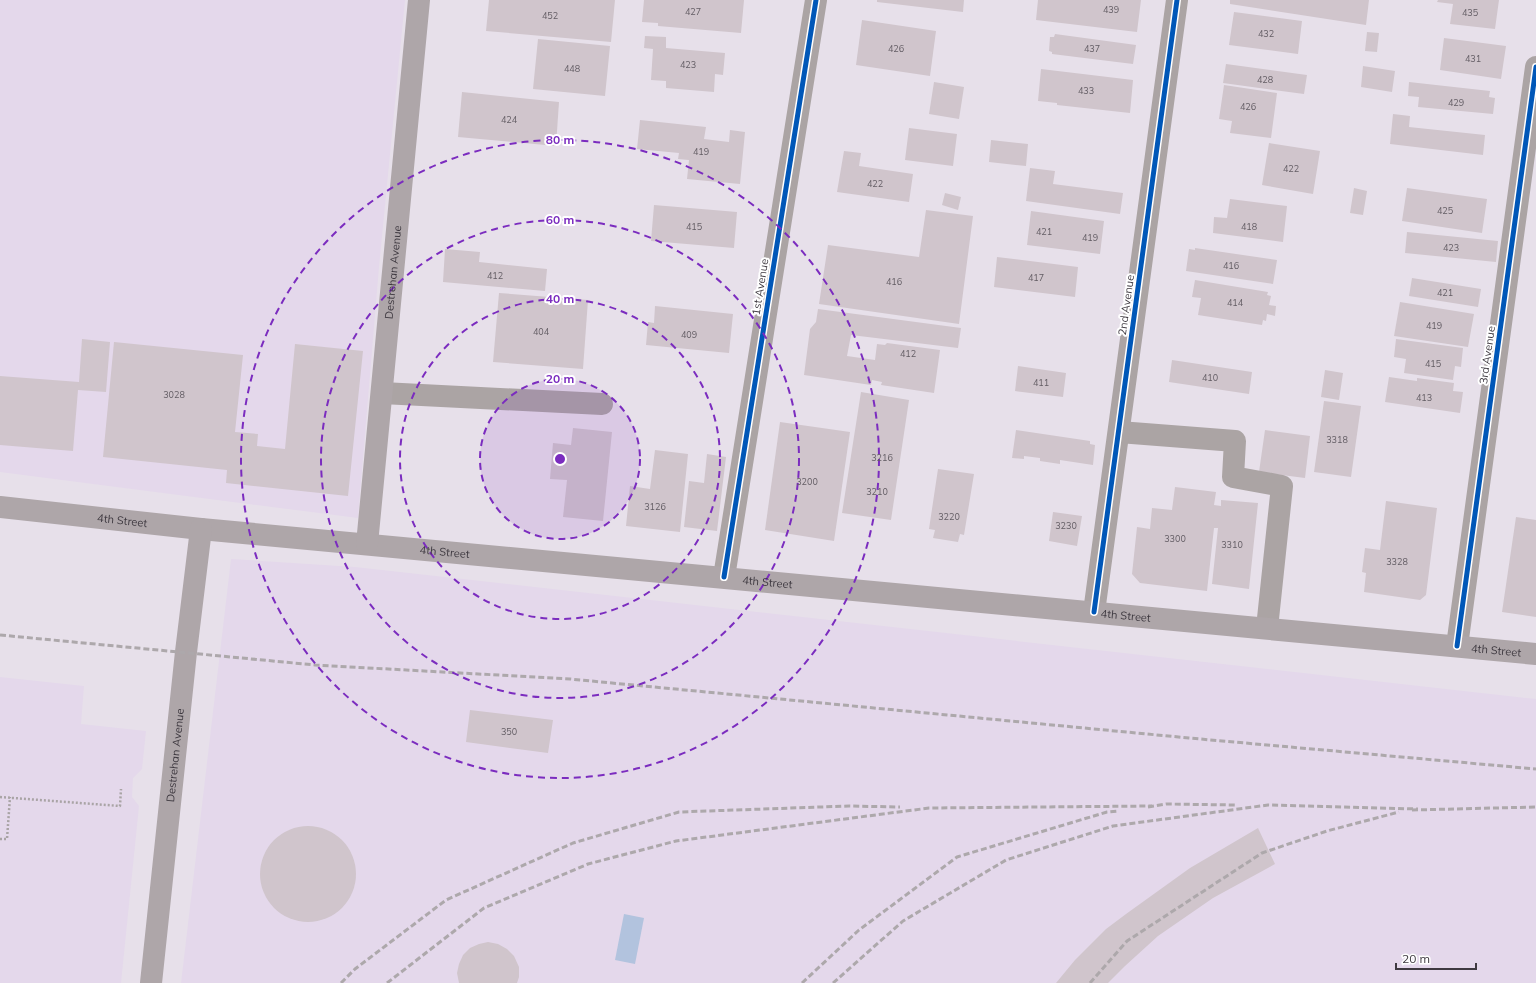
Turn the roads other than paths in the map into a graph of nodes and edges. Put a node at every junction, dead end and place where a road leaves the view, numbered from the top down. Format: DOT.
graph roads {
  1 [pos="419,0"];
  2 [pos="816,0"];
  3 [pos="1177,0"];
  4 [pos="1536,67"];
  5 [pos="382,393"];
  6 [pos="602,404"];
  7 [pos="1118,432"];
  8 [pos="0,507"];
  9 [pos="201,529"];
  10 [pos="367,544"];
  11 [pos="724,577"];
  12 [pos="1094,612"];
  13 [pos="1267,628"];
  14 [pos="1457,646"];
  15 [pos="1536,654"];
  16 [pos="150,983"];
  1 -- 5 [label="main road, Destrehan Avenue"];
  2 -- 11 [label="street, 1st Avenue"];
  3 -- 7 [label="street, 2nd Avenue"];
  4 -- 14 [label="street, 3rd Avenue"];
  5 -- 6 [label="street"];
  5 -- 10 [label="main road, Destrehan Avenue"];
  7 -- 12 [label="street, 2nd Avenue"];
  7 -- 13 [label="street"];
  8 -- 9 [label="main road, 4th Street"];
  9 -- 10 [label="main road, 4th Street"];
  9 -- 16 [label="main road, Destrehan Avenue"];
  10 -- 11 [label="main road, 4th Street"];
  11 -- 12 [label="main road, 4th Street"];
  12 -- 13 [label="main road, 4th Street"];
  13 -- 14 [label="main road, 4th Street"];
  14 -- 15 [label="main road, 4th Street"];
}
